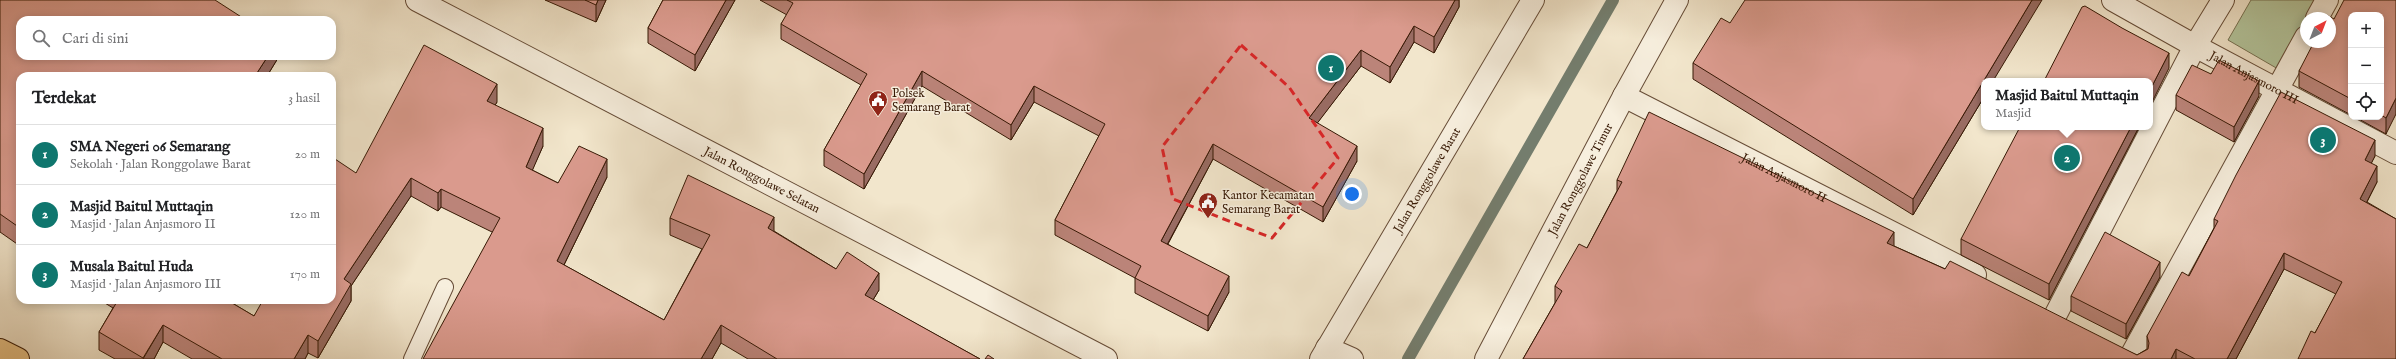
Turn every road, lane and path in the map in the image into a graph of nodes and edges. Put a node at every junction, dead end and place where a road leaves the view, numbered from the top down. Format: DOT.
graph roads {
  1 [pos="417,0"];
  2 [pos="1533,0"];
  3 [pos="1677,0"];
  4 [pos="2113,0"];
  5 [pos="2223,0"];
  6 [pos="2327,0"];
  7 [pos="2320,12"];
  8 [pos="2194,46"];
  9 [pos="2300,48"];
  10 [pos="2277,89"];
  11 [pos="1624,96"];
  12 [pos="2153,126"];
  13 [pos="2151,130"];
  14 [pos="2396,153"];
  15 [pos="1992,284"];
  16 [pos="445,287"];
  17 [pos="2034,305"];
  18 [pos="2055,316"];
  19 [pos="2076,327"];
  20 [pos="2110,345"];
  21 [pos="0,350"];
  22 [pos="1324,353"];
  23 [pos="2134,357"];
  24 [pos="1351,358"];
  25 [pos="18,359"];
  26 [pos="412,359"];
  27 [pos="1106,359"];
  28 [pos="1486,359"];
  1 -- 27 [label="street, Jalan Ronggolawe Selatan"];
  2 -- 22 [label="street, Jalan Ronggolawe Barat"];
  3 -- 11 [label="street, Jalan Ronggolawe Timur"];
  4 -- 8 [label="street, Jalan Anjasmoro III"];
  5 -- 8 [label="street"];
  6 -- 7 [label="street"];
  8 -- 10 [label="street, Jalan Anjasmoro III"];
  8 -- 12 [label="street"];
  9 -- 10 [label="street"];
  10 -- 14 [label="street, Jalan Anjasmoro III"];
  10 -- 23 [label="street"];
  11 -- 15 [label="street, Jalan Anjasmoro II"];
  11 -- 28 [label="street, Jalan Ronggolawe Timur"];
  13 -- 18 [label="street"];
  16 -- 26 [label="lane"];
  17 -- 18 [label="street"];
  18 -- 19 [label="street"];
  20 -- 23 [label="street"];
  21 -- 25 [label="highway"];
  22 -- 24 [label="street"];
}
